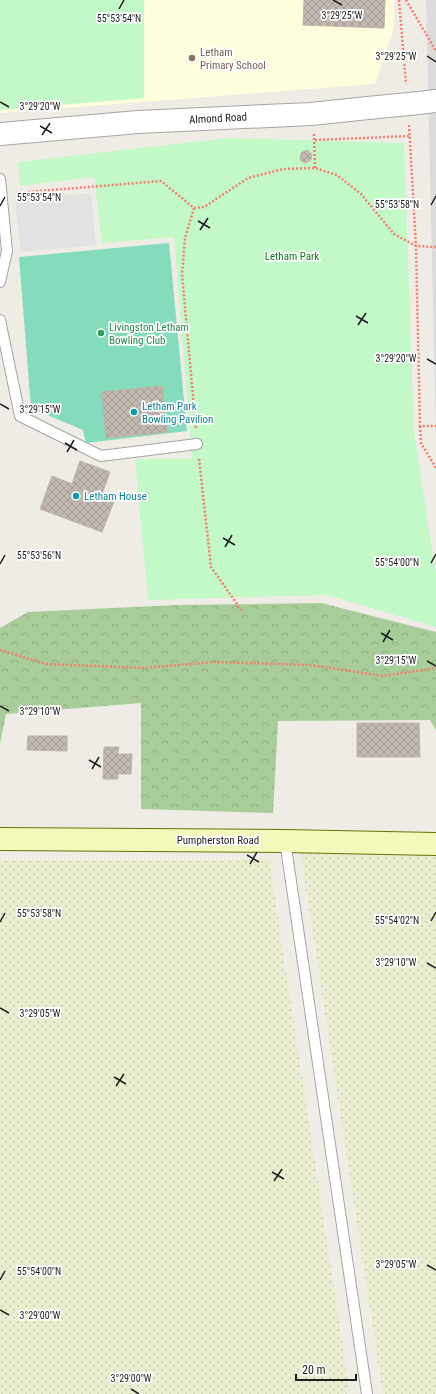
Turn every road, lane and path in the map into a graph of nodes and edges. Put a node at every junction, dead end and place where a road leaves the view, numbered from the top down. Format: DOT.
graph roads {
  1 [pos="399,0"];
  2 [pos="406,0"];
  3 [pos="436,51"];
  4 [pos="417,104"];
  5 [pos="311,114"];
  6 [pos="0,134"];
  7 [pos="410,136"];
  8 [pos="315,140"];
  9 [pos="315,168"];
  10 [pos="0,179"];
  11 [pos="2,194"];
  12 [pos="194,208"];
  13 [pos="416,246"];
  14 [pos="436,247"];
  15 [pos="0,282"];
  16 [pos="0,320"];
  17 [pos="420,426"];
  18 [pos="436,426"];
  19 [pos="197,444"];
  20 [pos="436,468"];
  21 [pos="242,611"];
  22 [pos="0,650"];
  23 [pos="436,668"];
  24 [pos="0,840"];
  25 [pos="285,841"];
  26 [pos="436,844"];
  27 [pos="367,1394"];
  1 -- 4 [label="path"];
  2 -- 3 [label="path"];
  4 -- 5 [label="street, Almond Road, bridge"];
  4 -- 7 [label="path"];
  5 -- 6 [label="street, Almond Road"];
  5 -- 8 [label="path"];
  7 -- 8 [label="path"];
  7 -- 13 [label="path"];
  8 -- 9 [label="path"];
  9 -- 12 [label="path"];
  9 -- 13 [label="path"];
  10 -- 11 [label="lane"];
  11 -- 12 [label="path"];
  11 -- 15 [label="lane"];
  12 -- 19 [label="path"];
  13 -- 14 [label="path"];
  13 -- 17 [label="path"];
  16 -- 19 [label="lane"];
  17 -- 18 [label="path"];
  17 -- 20 [label="path"];
  19 -- 21 [label="path"];
  22 -- 23 [label="path"];
  24 -- 25 [label="main road, Pumpherston Road"];
  25 -- 26 [label="main road, Pumpherston Road"];
  25 -- 27 [label="lane"];
}
